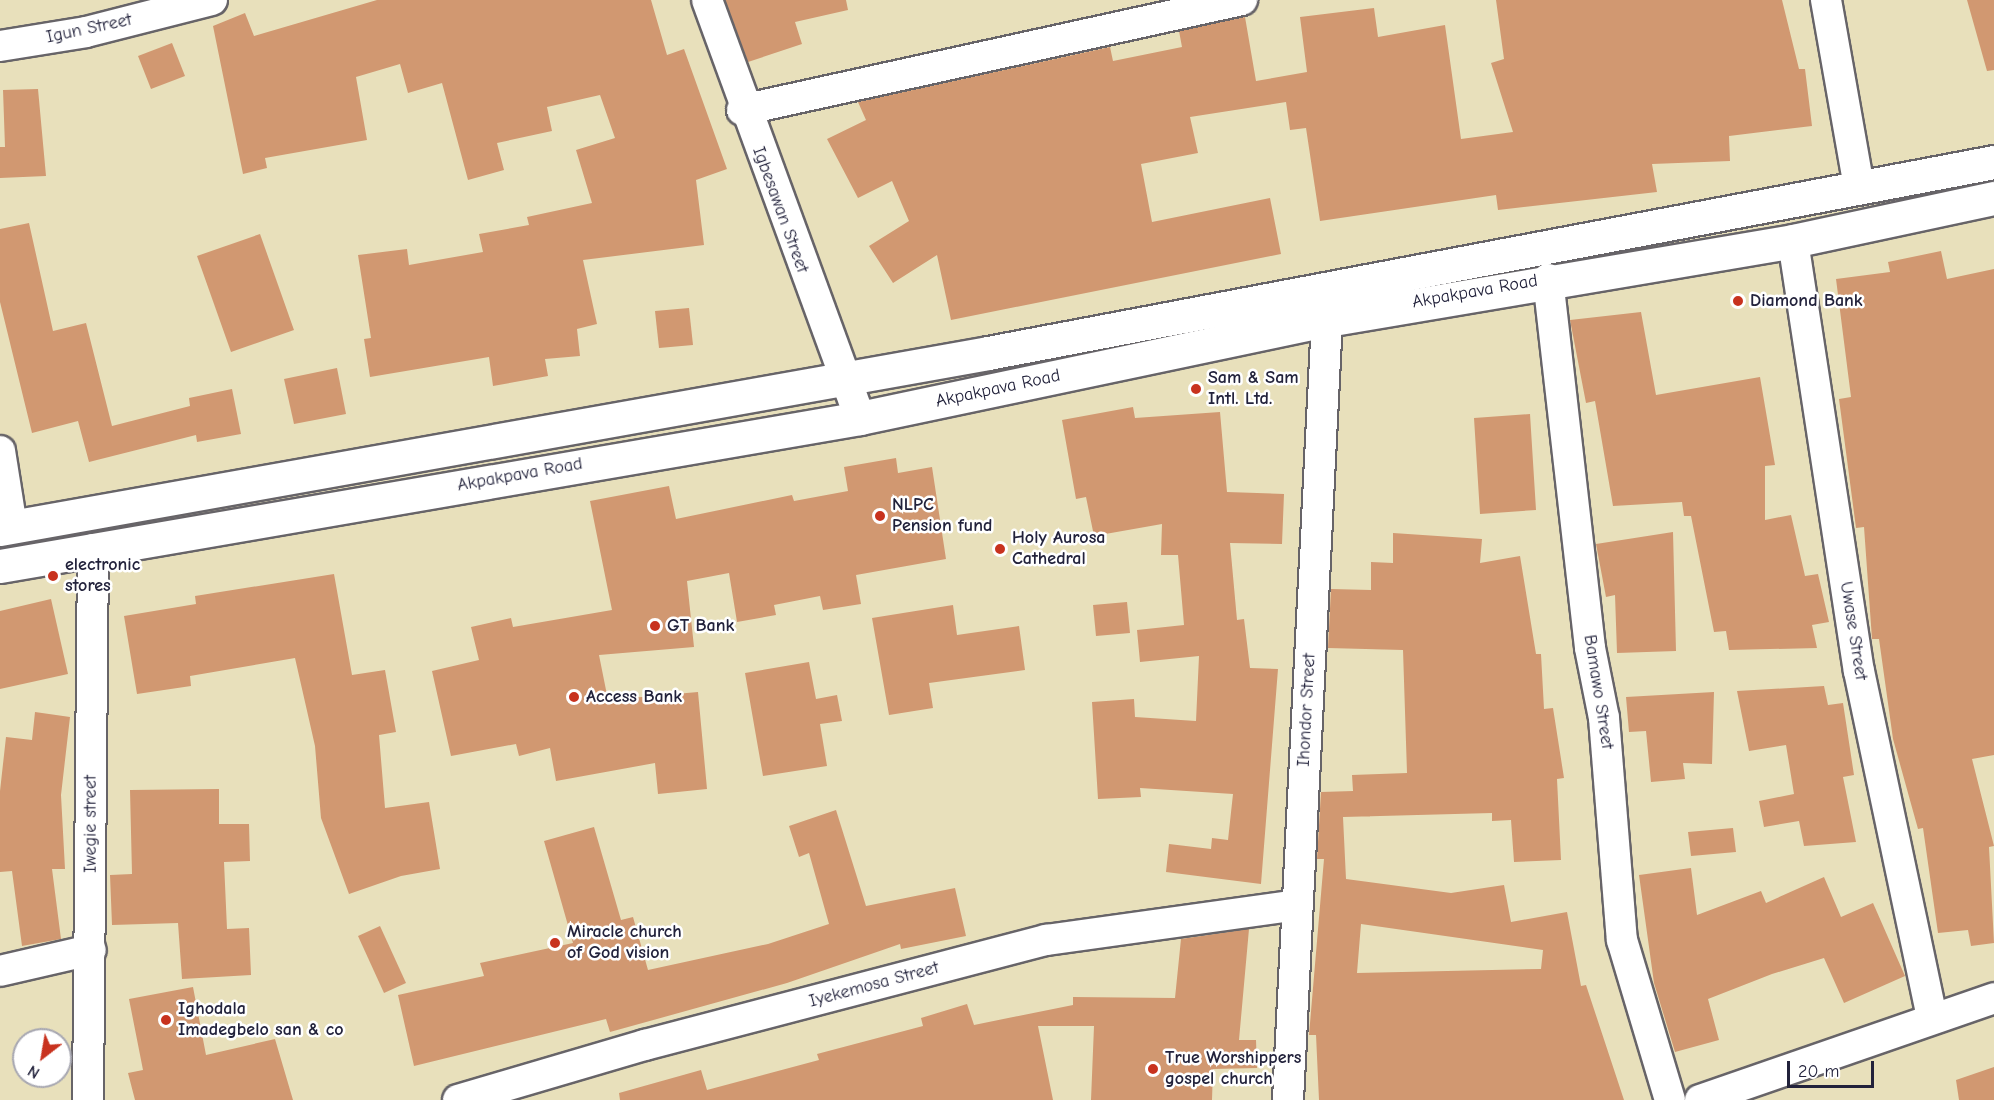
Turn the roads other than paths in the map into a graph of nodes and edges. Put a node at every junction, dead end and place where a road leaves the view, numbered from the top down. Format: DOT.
graph roads {
  1 [pos="212,0"];
  2 [pos="706,0"];
  3 [pos="1242,0"];
  4 [pos="1826,0"];
  5 [pos="0,45"];
  6 [pos="742,110"];
  7 [pos="1994,162"];
  8 [pos="1859,187"];
  9 [pos="1994,198"];
  10 [pos="1793,242"];
  11 [pos="1548,279"];
  12 [pos="1327,320"];
  13 [pos="842,379"];
  14 [pos="860,418"];
  15 [pos="0,451"];
  16 [pos="6,528"];
  17 [pos="93,549"];
  18 [pos="0,566"];
  19 [pos="1297,904"];
  20 [pos="91,950"];
  21 [pos="0,971"];
  22 [pos="1994,998"];
  23 [pos="1932,1018"];
  24 [pos="1716,1098"];
  25 [pos="88,1100"];
  26 [pos="458,1100"];
  27 [pos="1288,1100"];
  28 [pos="1671,1100"];
  1 -- 5 [label="street, Igun Street"];
  2 -- 6 [label="street, Igbesawan Street"];
  3 -- 6 [label="street"];
  4 -- 8 [label="street"];
  6 -- 13 [label="street, Igbesawan Street"];
  7 -- 8 [label="highway, Akpakpava Road"];
  8 -- 13 [label="highway, Akpakpava Road"];
  9 -- 10 [label="highway, Akpakpava Road"];
  10 -- 11 [label="highway, Akpakpava Road"];
  10 -- 23 [label="street, Uwase Street"];
  11 -- 12 [label="highway, Akpakpava Road"];
  11 -- 28 [label="street, Bamawo Street"];
  12 -- 14 [label="highway, Akpakpava Road"];
  12 -- 19 [label="street, Ihondor Street"];
  13 -- 14 [label="street, Igbesawan Street"];
  13 -- 16 [label="highway, Akpakpava Road"];
  14 -- 17 [label="highway, Akpakpava Road"];
  15 -- 16 [label="street"];
  17 -- 18 [label="highway, Akpakpava Road"];
  17 -- 20 [label="street, Iwegie street"];
  19 -- 26 [label="street, Iyekemosa Street"];
  19 -- 27 [label="street, Ihondor Street"];
  20 -- 21 [label="street"];
  20 -- 25 [label="street, Iwegie street"];
  22 -- 23 [label="street"];
  23 -- 24 [label="street"];
}
